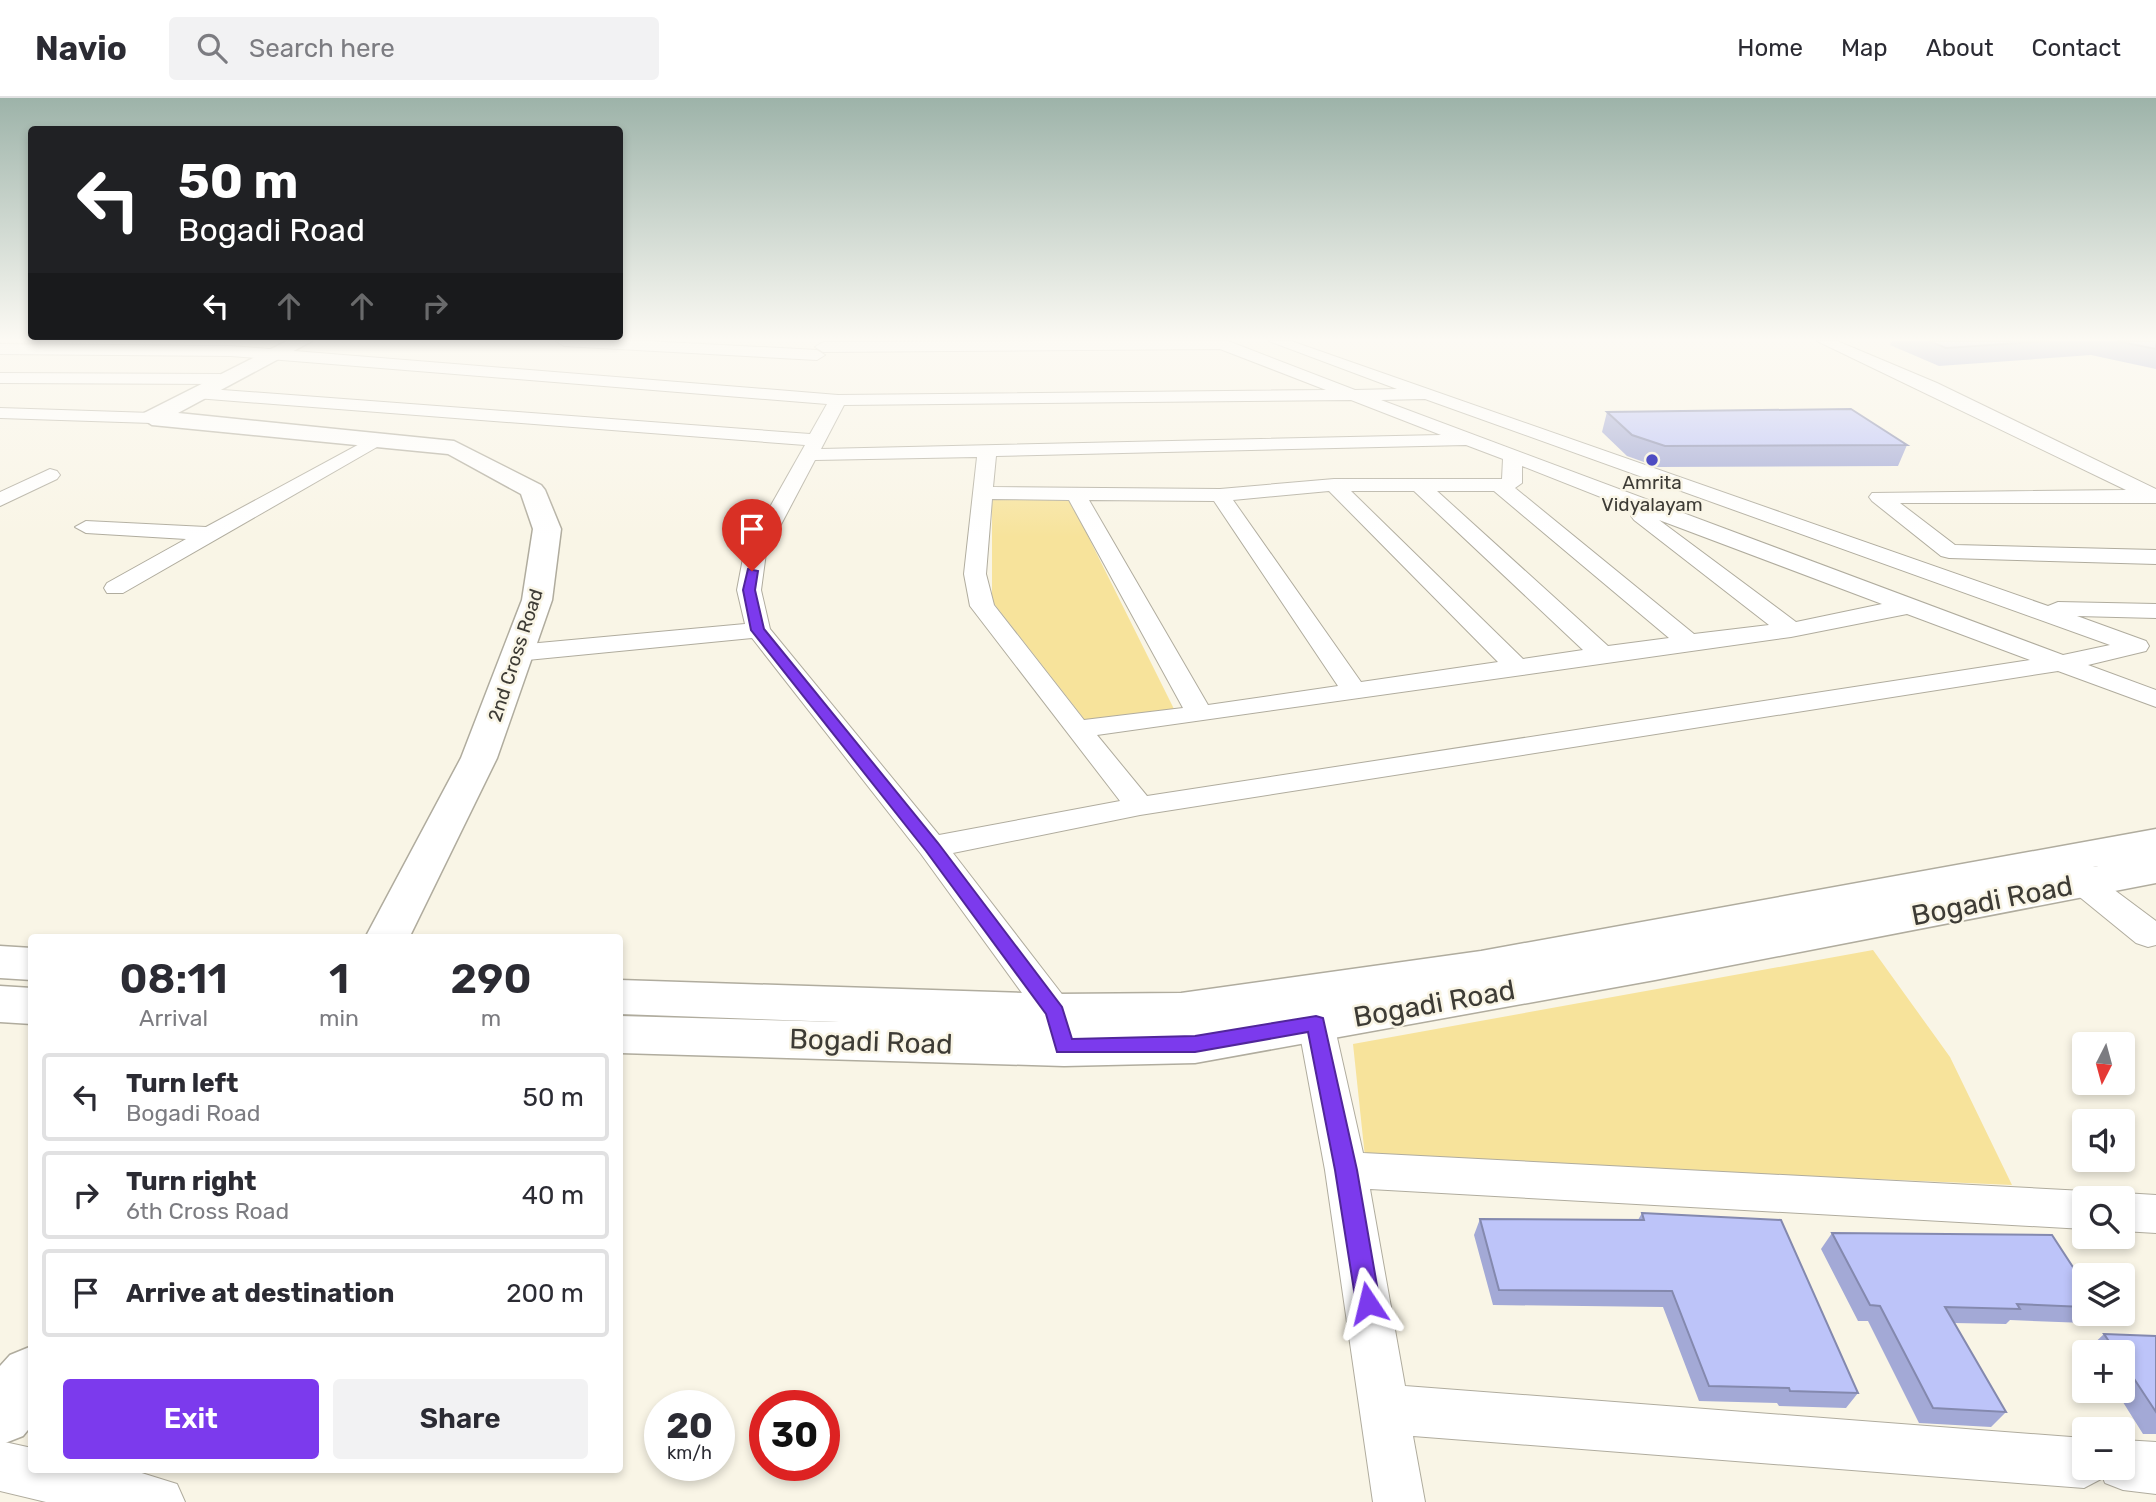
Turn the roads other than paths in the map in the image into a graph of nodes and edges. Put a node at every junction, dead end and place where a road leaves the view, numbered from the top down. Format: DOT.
graph roads {
  1 [pos="172,407"];
  2 [pos="350,407"];
  3 [pos="834,407"];
  4 [pos="1389,407"];
  5 [pos="1466,407"];
  6 [pos="1973,407"];
  7 [pos="0,413"];
  8 [pos="152,418"];
  9 [pos="378,439"];
  10 [pos="1476,440"];
  11 [pos="812,447"];
  12 [pos="987,449"];
  13 [pos="1512,456"];
  14 [pos="50,475"];
  15 [pos="1417,483"];
  16 [pos="1334,485"];
  17 [pos="1499,485"];
  18 [pos="2151,491"];
  19 [pos="982,493"];
  20 [pos="1075,493"];
  21 [pos="1612,494"];
  22 [pos="1220,495"];
  23 [pos="0,500"];
  24 [pos="86,527"];
  25 [pos="209,534"];
  26 [pos="2156,556"];
  27 [pos="115,588"];
  28 [pos="1910,606"];
  29 [pos="2032,608"];
  30 [pos="2156,611"];
  31 [pos="758,630"];
  32 [pos="1791,630"];
  33 [pos="1689,642"];
  34 [pos="2147,649"];
  35 [pos="517,653"];
  36 [pos="1602,654"];
  37 [pos="2062,663"];
  38 [pos="1517,667"];
  39 [pos="1355,692"];
  40 [pos="2156,699"];
  41 [pos="1200,714"];
  42 [pos="1076,729"];
  43 [pos="1140,806"];
  44 [pos="2156,842"];
  45 [pos="932,847"];
  46 [pos="2156,869"];
  47 [pos="2082,883"];
  48 [pos="2156,933"];
  49 [pos="389,934"];
  50 [pos="0,962"];
  51 [pos="28,964"];
  52 [pos="623,997"];
  53 [pos="0,1004"];
  54 [pos="28,1006"];
  55 [pos="1316,1024"];
  56 [pos="1060,1030"];
  57 [pos="623,1035"];
  58 [pos="1346,1170"];
  59 [pos="2072,1209"];
  60 [pos="2135,1213"];
  61 [pos="2156,1214"];
  62 [pos="28,1368"];
  63 [pos="28,1382"];
  64 [pos="0,1384"];
  65 [pos="1386,1409"];
  66 [pos="0,1413"];
  67 [pos="2072,1462"];
  68 [pos="0,1466"];
  69 [pos="2135,1466"];
  70 [pos="2156,1468"];
  71 [pos="28,1472"];
  72 [pos="31,1473"];
  73 [pos="159,1502"];
  74 [pos="1399,1502"];
  1 -- 8 [label="main road"];
  2 -- 11 [label="street"];
  3 -- 11 [label="street"];
  4 -- 10 [label="street"];
  5 -- 29 [label="street"];
  6 -- 18 [label="street"];
  7 -- 8 [label="street"];
  8 -- 9 [label="main road, 2nd Cross Road"];
  9 -- 25 [label="street"];
  9 -- 35 [label="main road, 2nd Cross Road"];
  10 -- 12 [label="street"];
  10 -- 13 [label="street"];
  11 -- 12 [label="street"];
  11 -- 31 [label="street"];
  12 -- 19 [label="street"];
  13 -- 17 [label="street"];
  13 -- 21 [label="street"];
  14 -- 23 [label="street"];
  15 -- 16 [label="street"];
  15 -- 17 [label="street"];
  15 -- 36 [label="street"];
  16 -- 22 [label="street"];
  16 -- 38 [label="street"];
  17 -- 33 [label="street"];
  18 -- 26 [label="street"];
  19 -- 20 [label="street"];
  19 -- 42 [label="street"];
  20 -- 22 [label="street"];
  20 -- 41 [label="street"];
  21 -- 28 [label="street"];
  21 -- 32 [label="street"];
  22 -- 39 [label="street"];
  24 -- 25 [label="street"];
  25 -- 27 [label="street"];
  28 -- 32 [label="street"];
  28 -- 37 [label="street"];
  29 -- 30 [label="street"];
  29 -- 34 [label="street"];
  31 -- 35 [label="street"];
  31 -- 45 [label="street"];
  32 -- 33 [label="street"];
  33 -- 36 [label="street"];
  34 -- 37 [label="street"];
  35 -- 49 [label="main road, 2nd Cross Road"];
  36 -- 38 [label="street"];
  37 -- 40 [label="street"];
  37 -- 43 [label="street"];
  38 -- 39 [label="street"];
  39 -- 41 [label="street"];
  41 -- 42 [label="street"];
  42 -- 43 [label="street"];
  43 -- 45 [label="street"];
  44 -- 56 [label="main road, Bogadi Road"];
  45 -- 56 [label="street"];
  46 -- 47 [label="main road, Bogadi Road"];
  47 -- 48 [label="street"];
  47 -- 55 [label="main road, Bogadi Road"];
  50 -- 51 [label="main road"];
  52 -- 56 [label="main road, Bogadi Road"];
  53 -- 54 [label="main road"];
  55 -- 56 [label="main road, Bogadi Road"];
  55 -- 58 [label="street"];
  56 -- 57 [label="main road, Bogadi Road"];
  58 -- 59 [label="street"];
  58 -- 65 [label="street"];
  60 -- 61 [label="street"];
  62 -- 64 [label="street"];
  63 -- 66 [label="main road"];
  65 -- 67 [label="street"];
  65 -- 74 [label="street"];
  68 -- 71 [label="street"];
  69 -- 70 [label="street"];
  72 -- 73 [label="street"];
}
